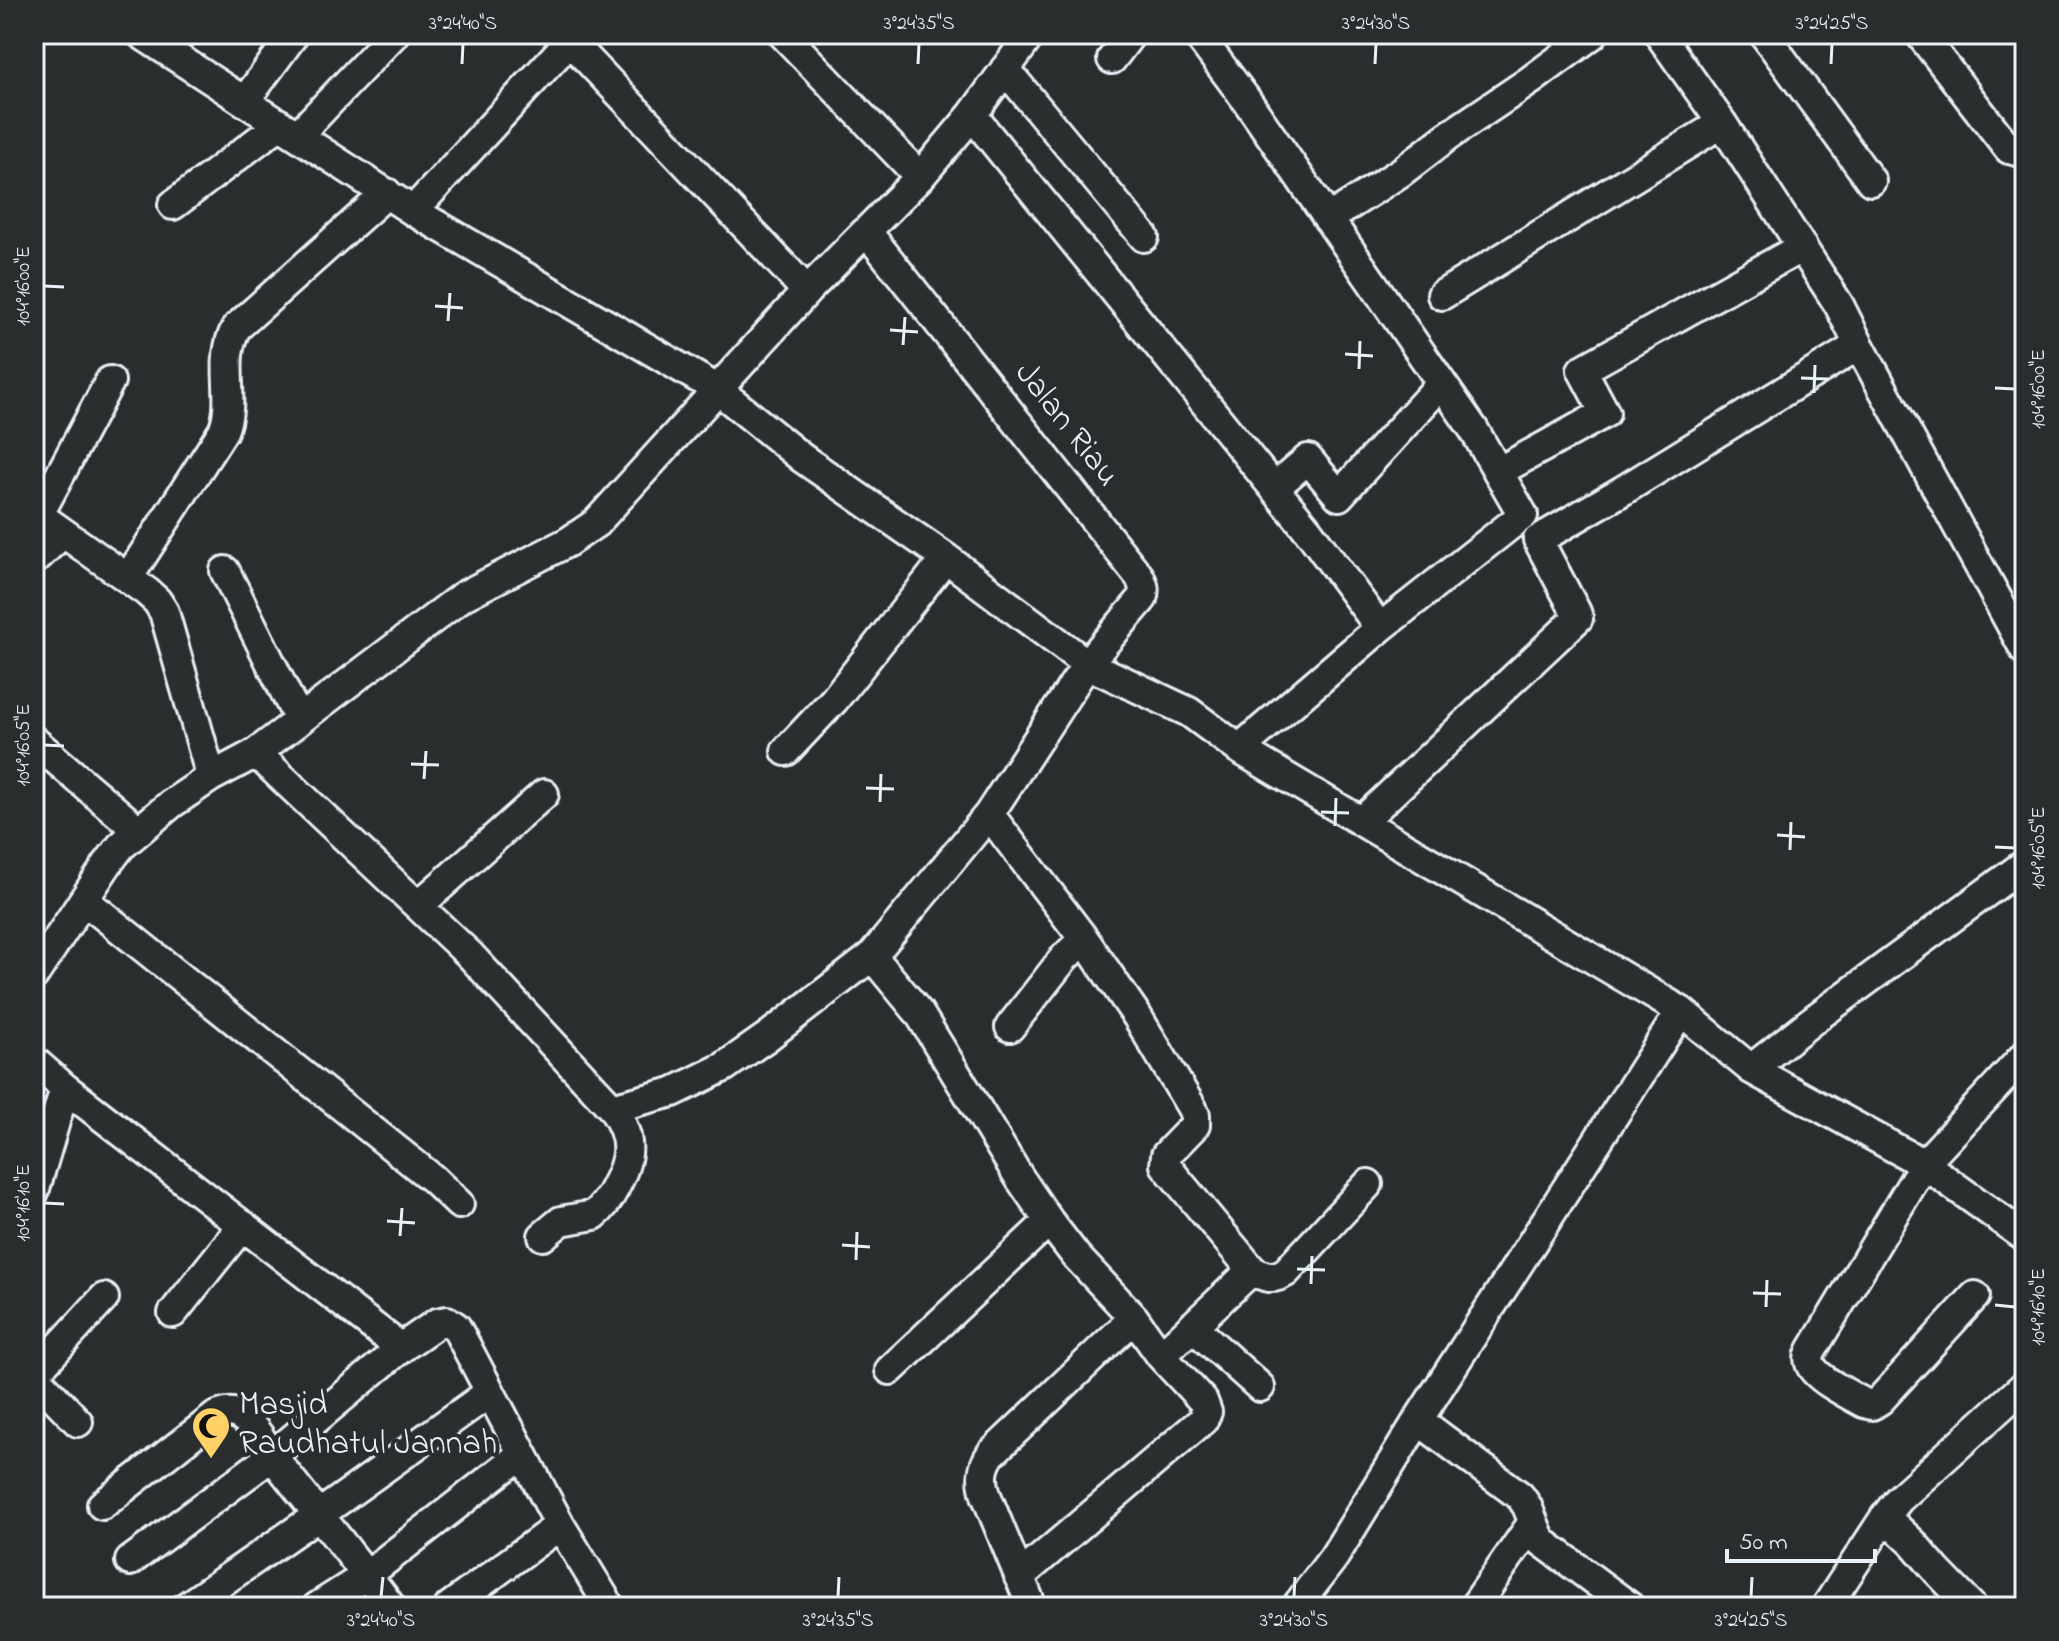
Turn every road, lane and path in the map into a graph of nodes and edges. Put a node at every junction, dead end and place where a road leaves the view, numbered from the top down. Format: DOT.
graph roads {
  1 [pos="141,34"];
  2 [pos="294,34"];
  3 [pos="394,34"];
  4 [pos="783,34"];
  5 [pos="1031,34"];
  6 [pos="1131,34"];
  7 [pos="1197,34"];
  8 [pos="1593,34"];
  9 [pos="1659,34"];
  10 [pos="1764,34"];
  11 [pos="1920,34"];
  12 [pos="573,38"];
  13 [pos="1112,59"];
  14 [pos="1005,69"];
  15 [pos="245,101"];
  16 [pos="972,115"];
  17 [pos="1722,123"];
  18 [pos="289,129"];
  19 [pos="2025,153"];
  20 [pos="920,177"];
  21 [pos="1871,181"];
  22 [pos="387,193"];
  23 [pos="173,205"];
  24 [pos="413,211"];
  25 [pos="1328,219"];
  26 [pos="867,232"];
  27 [pos="1144,237"];
  28 [pos="1802,247"];
  29 [pos="807,291"];
  30 [pos="1442,295"];
  31 [pos="1859,345"];
  32 [pos="110,381"];
  33 [pos="1441,384"];
  34 [pos="717,389"];
  35 [pos="1498,472"];
  36 [pos="1274,488"];
  37 [pos="36,514"];
  38 [pos="1523,515"];
  39 [pos="63,533"];
  40 [pos="1538,540"];
  41 [pos="946,558"];
  42 [pos="34,560"];
  43 [pos="225,571"];
  44 [pos="128,578"];
  45 [pos="2017,616"];
  46 [pos="1380,628"];
  47 [pos="2025,650"];
  48 [pos="1087,664"];
  49 [pos="299,720"];
  50 [pos="34,741"];
  51 [pos="1239,749"];
  52 [pos="786,751"];
  53 [pos="256,753"];
  54 [pos="211,777"];
  55 [pos="544,794"];
  56 [pos="989,814"];
  57 [pos="1362,821"];
  58 [pos="139,831"];
  59 [pos="2025,864"];
  60 [pos="84,900"];
  61 [pos="418,906"];
  62 [pos="1084,939"];
  63 [pos="872,956"];
  64 [pos="34,975"];
  65 [pos="1681,1011"];
  66 [pos="1010,1027"];
  67 [pos="2025,1055"];
  68 [pos="34,1061"];
  69 [pos="1751,1069"];
  70 [pos="65,1088"];
  71 [pos="613,1109"];
  72 [pos="1924,1164"];
  73 [pos="1368,1184"];
  74 [pos="34,1192"];
  75 [pos="459,1204"];
  76 [pos="1049,1221"];
  77 [pos="243,1225"];
  78 [pos="543,1236"];
  79 [pos="2025,1237"];
  80 [pos="1252,1270"];
  81 [pos="1975,1296"];
  82 [pos="104,1298"];
  83 [pos="173,1313"];
  84 [pos="1134,1318"];
  85 [pos="1192,1326"];
  86 [pos="401,1348"];
  87 [pos="1161,1356"];
  88 [pos="890,1370"];
  89 [pos="34,1375"];
  90 [pos="2025,1385"];
  91 [pos="1260,1387"];
  92 [pos="489,1393"];
  93 [pos="1418,1420"];
  94 [pos="78,1422"];
  95 [pos="522,1454"];
  96 [pos="272,1456"];
  97 [pos="102,1505"];
  98 [pos="320,1514"];
  99 [pos="1885,1517"];
  100 [pos="1533,1522"];
  101 [pos="560,1525"];
  102 [pos="130,1561"];
  103 [pos="367,1575"];
  104 [pos="1019,1577"];
  105 [pos="598,1602"];
  106 [pos="186,1607"];
  107 [pos="317,1607"];
  108 [pos="391,1607"];
  109 [pos="449,1607"];
  110 [pos="1032,1607"];
  111 [pos="1296,1607"];
  112 [pos="1474,1607"];
  113 [pos="1630,1607"];
  114 [pos="1826,1607"];
  115 [pos="1972,1607"];
  1 -- 15 [label="street"];
  2 -- 15 [label="street"];
  3 -- 18 [label="street"];
  4 -- 20 [label="street"];
  5 -- 14 [label="street"];
  6 -- 13 [label="street"];
  7 -- 25 [label="street"];
  8 -- 25 [label="street"];
  9 -- 17 [label="street"];
  10 -- 21 [label="street"];
  11 -- 19 [label="street"];
  12 -- 24 [label="street"];
  12 -- 29 [label="street"];
  14 -- 16 [label="street"];
  14 -- 27 [label="street"];
  15 -- 18 [label="street"];
  16 -- 20 [label="street"];
  16 -- 36 [label="street"];
  17 -- 28 [label="street"];
  17 -- 30 [label="street"];
  18 -- 22 [label="street"];
  18 -- 23 [label="street"];
  20 -- 26 [label="street"];
  22 -- 24 [label="street"];
  22 -- 44 [label="street"];
  24 -- 34 [label="street"];
  25 -- 33 [label="street"];
  26 -- 29 [label="street"];
  26 -- 48 [label="street, Jalan Riau"];
  28 -- 31 [label="street"];
  28 -- 35 [label="street"];
  29 -- 34 [label="street"];
  31 -- 40 [label="street"];
  31 -- 45 [label="street"];
  32 -- 37 [label="street"];
  33 -- 35 [label="street"];
  33 -- 36 [label="street"];
  34 -- 41 [label="street"];
  34 -- 49 [label="street"];
  35 -- 38 [label="street"];
  36 -- 46 [label="street"];
  37 -- 39 [label="street"];
  38 -- 40 [label="street"];
  38 -- 46 [label="street"];
  39 -- 42 [label="street"];
  39 -- 44 [label="street"];
  40 -- 57 [label="street"];
  41 -- 48 [label="street"];
  41 -- 52 [label="street"];
  43 -- 49 [label="street"];
  44 -- 54 [label="street"];
  45 -- 47 [label="street"];
  46 -- 51 [label="street"];
  48 -- 51 [label="street"];
  48 -- 56 [label="street, Jalan Riau"];
  49 -- 53 [label="street"];
  50 -- 58 [label="street"];
  51 -- 57 [label="street"];
  53 -- 54 [label="street"];
  53 -- 61 [label="street"];
  54 -- 58 [label="street"];
  55 -- 61 [label="street"];
  56 -- 62 [label="street"];
  56 -- 63 [label="street, Jalan Riau"];
  57 -- 65 [label="street"];
  58 -- 60 [label="street"];
  59 -- 69 [label="street"];
  60 -- 64 [label="street"];
  60 -- 75 [label="street"];
  61 -- 71 [label="street"];
  62 -- 66 [label="street"];
  62 -- 80 [label="street"];
  63 -- 71 [label="street, Jalan Riau"];
  63 -- 76 [label="street"];
  65 -- 69 [label="street"];
  65 -- 93 [label="street"];
  67 -- 72 [label="street"];
  68 -- 70 [label="street"];
  69 -- 72 [label="street"];
  70 -- 74 [label="street"];
  70 -- 77 [label="street"];
  71 -- 78 [label="street"];
  72 -- 79 [label="street"];
  72 -- 81 [label="street"];
  73 -- 80 [label="street"];
  76 -- 84 [label="street"];
  76 -- 88 [label="street"];
  77 -- 83 [label="street"];
  77 -- 86 [label="street"];
  80 -- 85 [label="street"];
  82 -- 89 [label="street"];
  84 -- 87 [label="street"];
  84 -- 104 [label="street"];
  85 -- 87 [label="street"];
  85 -- 91 [label="street"];
  86 -- 92 [label="street"];
  86 -- 96 [label="street"];
  87 -- 104 [label="street"];
  89 -- 94 [label="street"];
  90 -- 99 [label="street"];
  92 -- 95 [label="street"];
  92 -- 98 [label="street"];
  93 -- 100 [label="street"];
  93 -- 111 [label="street"];
  95 -- 101 [label="street"];
  95 -- 103 [label="street"];
  96 -- 97 [label="street"];
  96 -- 98 [label="street"];
  96 -- 102 [label="street"];
  98 -- 103 [label="street"];
  98 -- 106 [label="street"];
  99 -- 114 [label="street"];
  99 -- 115 [label="street"];
  100 -- 112 [label="street"];
  100 -- 113 [label="street"];
  101 -- 105 [label="street"];
  101 -- 109 [label="street"];
  103 -- 107 [label="street"];
  103 -- 108 [label="street"];
  104 -- 110 [label="street"];
}
